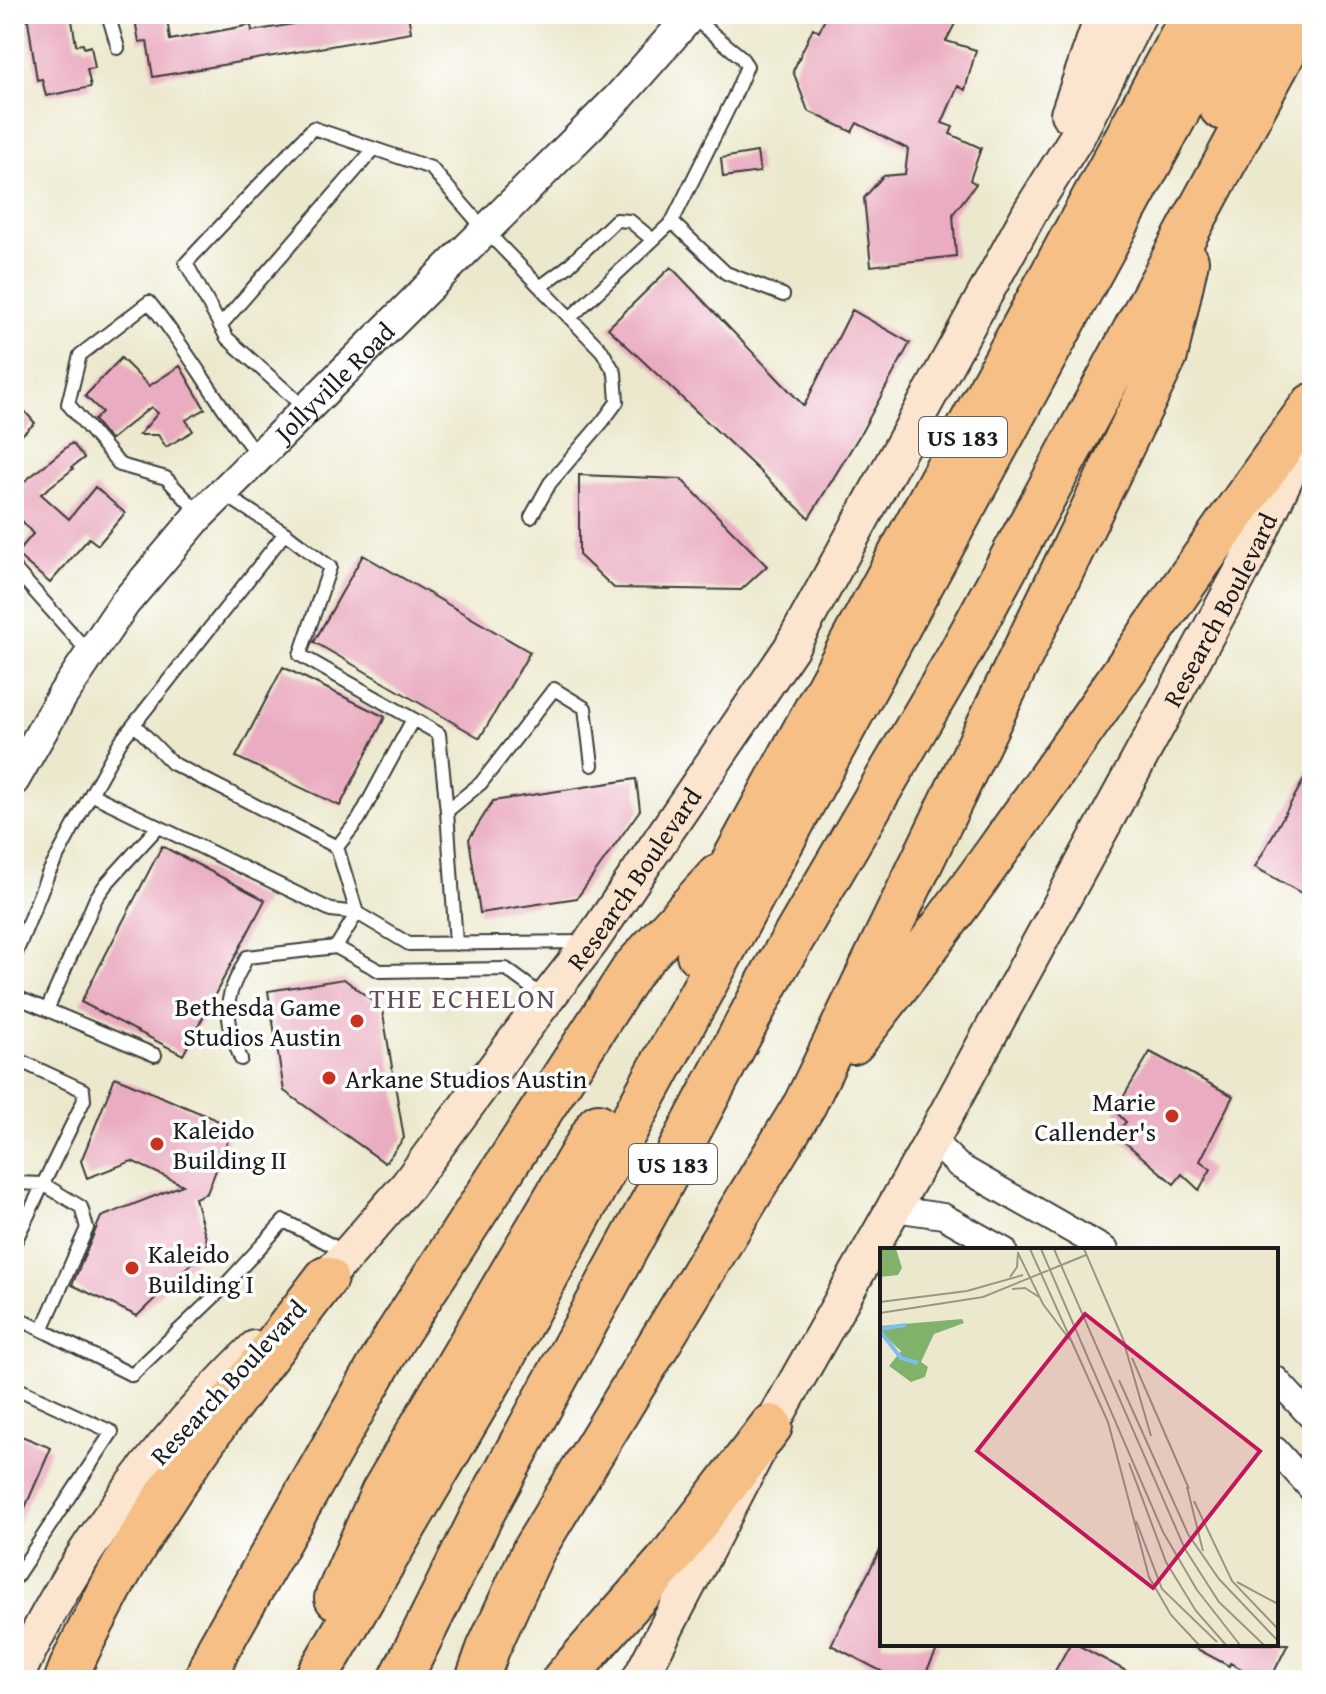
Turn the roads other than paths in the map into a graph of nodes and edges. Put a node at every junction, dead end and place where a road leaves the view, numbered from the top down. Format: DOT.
graph roads {
  1 [pos="108,14"];
  2 [pos="1103,14"];
  3 [pos="1139,14"];
  4 [pos="1193,14"];
  5 [pos="1231,14"];
  6 [pos="1271,14"];
  7 [pos="1305,14"];
  8 [pos="691,15"];
  9 [pos="118,48"];
  10 [pos="374,149"];
  11 [pos="1030,212"];
  12 [pos="1197,213"];
  13 [pos="672,222"];
  14 [pos="485,230"];
  15 [pos="653,240"];
  16 [pos="540,287"];
  17 [pos="783,295"];
  18 [pos="570,318"];
  19 [pos="220,326"];
  20 [pos="1312,405"];
  21 [pos="306,409"];
  22 [pos="1312,423"];
  23 [pos="258,456"];
  24 [pos="222,493"];
  25 [pos="200,514"];
  26 [pos="531,517"];
  27 [pos="285,533"];
  28 [pos="14,568"];
  29 [pos="90,654"];
  30 [pos="413,719"];
  31 [pos="134,724"];
  32 [pos="592,765"];
  33 [pos="14,780"];
  34 [pos="91,794"];
  35 [pos="447,811"];
  36 [pos="158,827"];
  37 [pos="337,847"];
  38 [pos="733,861"];
  39 [pos="357,913"];
  40 [pos="591,942"];
  41 [pos="456,944"];
  42 [pos="336,947"];
  43 [pos="14,958"];
  44 [pos="14,996"];
  45 [pos="546,999"];
  46 [pos="47,1010"];
  47 [pos="155,1055"];
  48 [pos="14,1058"];
  49 [pos="241,1059"];
  50 [pos="805,1104"];
  51 [pos="932,1140"];
  52 [pos="14,1183"];
  53 [pos="43,1184"];
  54 [pos="894,1209"];
  55 [pos="14,1244"];
  56 [pos="1000,1248"];
  57 [pos="1102,1248"];
  58 [pos="337,1266"];
  59 [pos="14,1316"];
  60 [pos="42,1330"];
  61 [pos="502,1384"];
  62 [pos="14,1387"];
  63 [pos="1282,1396"];
  64 [pos="1312,1418"];
  65 [pos="771,1426"];
  66 [pos="1278,1452"];
  67 [pos="1312,1490"];
  68 [pos="14,1580"];
  69 [pos="482,1665"];
  70 [pos="15,1680"];
  71 [pos="66,1680"];
  72 [pos="205,1680"];
  73 [pos="301,1680"];
  74 [pos="315,1680"];
  75 [pos="342,1680"];
  76 [pos="373,1680"];
  77 [pos="399,1680"];
  78 [pos="563,1680"];
  79 [pos="639,1680"];
  1 -- 9 [label="lane"];
  2 -- 11 [label="main road, Research Boulevard"];
  3 -- 11 [label="main road, Research Boulevard"];
  4 -- 38 [label="highway, US 183"];
  5 -- 61 [label="highway"];
  6 -- 61 [label="highway"];
  7 -- 12 [label="highway, US 183"];
  8 -- 13 [label="lane"];
  8 -- 14 [label="street, Jollyville Road"];
  10 -- 14 [label="lane"];
  10 -- 19 [label="lane"];
  10 -- 19 [label="lane"];
  11 -- 40 [label="main road, Research Boulevard"];
  12 -- 50 [label="highway"];
  12 -- 77 [label="highway, US 183"];
  13 -- 15 [label="lane"];
  13 -- 17 [label="lane"];
  14 -- 16 [label="lane"];
  14 -- 21 [label="street, Jollyville Road"];
  15 -- 16 [label="lane"];
  15 -- 18 [label="lane"];
  16 -- 18 [label="lane"];
  18 -- 26 [label="lane"];
  19 -- 21 [label="lane"];
  20 -- 50 [label="highway"];
  21 -- 23 [label="street, Jollyville Road"];
  22 -- 51 [label="main road, Research Boulevard"];
  23 -- 24 [label="street, Jollyville Road"];
  23 -- 25 [label="lane"];
  24 -- 25 [label="street, Jollyville Road"];
  24 -- 27 [label="lane"];
  25 -- 29 [label="street, Jollyville Road"];
  27 -- 30 [label="lane"];
  27 -- 31 [label="lane"];
  28 -- 29 [label="lane"];
  29 -- 33 [label="street, Jollyville Road"];
  30 -- 35 [label="lane"];
  30 -- 37 [label="lane"];
  31 -- 34 [label="lane"];
  31 -- 37 [label="lane"];
  32 -- 35 [label="lane"];
  34 -- 36 [label="lane"];
  34 -- 43 [label="lane"];
  35 -- 41 [label="lane"];
  36 -- 39 [label="lane"];
  36 -- 46 [label="lane"];
  37 -- 39 [label="lane"];
  38 -- 72 [label="highway"];
  38 -- 73 [label="highway, US 183"];
  39 -- 41 [label="lane"];
  39 -- 42 [label="lane"];
  40 -- 41 [label="lane"];
  40 -- 45 [label="main road, Research Boulevard"];
  42 -- 45 [label="lane"];
  42 -- 49 [label="lane"];
  44 -- 46 [label="lane"];
  45 -- 58 [label="main road, Research Boulevard"];
  46 -- 47 [label="lane"];
  48 -- 53 [label="lane"];
  50 -- 69 [label="highway"];
  51 -- 54 [label="main road, Research Boulevard"];
  51 -- 57 [label="street"];
  52 -- 53 [label="lane"];
  53 -- 55 [label="lane"];
  53 -- 60 [label="lane"];
  54 -- 56 [label="street"];
  54 -- 65 [label="main road, Research Boulevard"];
  58 -- 60 [label="lane"];
  58 -- 70 [label="main road, Research Boulevard"];
  58 -- 71 [label="highway"];
  59 -- 60 [label="lane"];
  61 -- 74 [label="highway"];
  61 -- 75 [label="highway"];
  61 -- 76 [label="highway"];
  61 -- 77 [label="highway"];
  62 -- 68 [label="lane"];
  63 -- 64 [label="street"];
  65 -- 78 [label="highway"];
  65 -- 79 [label="main road, Research Boulevard"];
  66 -- 67 [label="street"];
}
